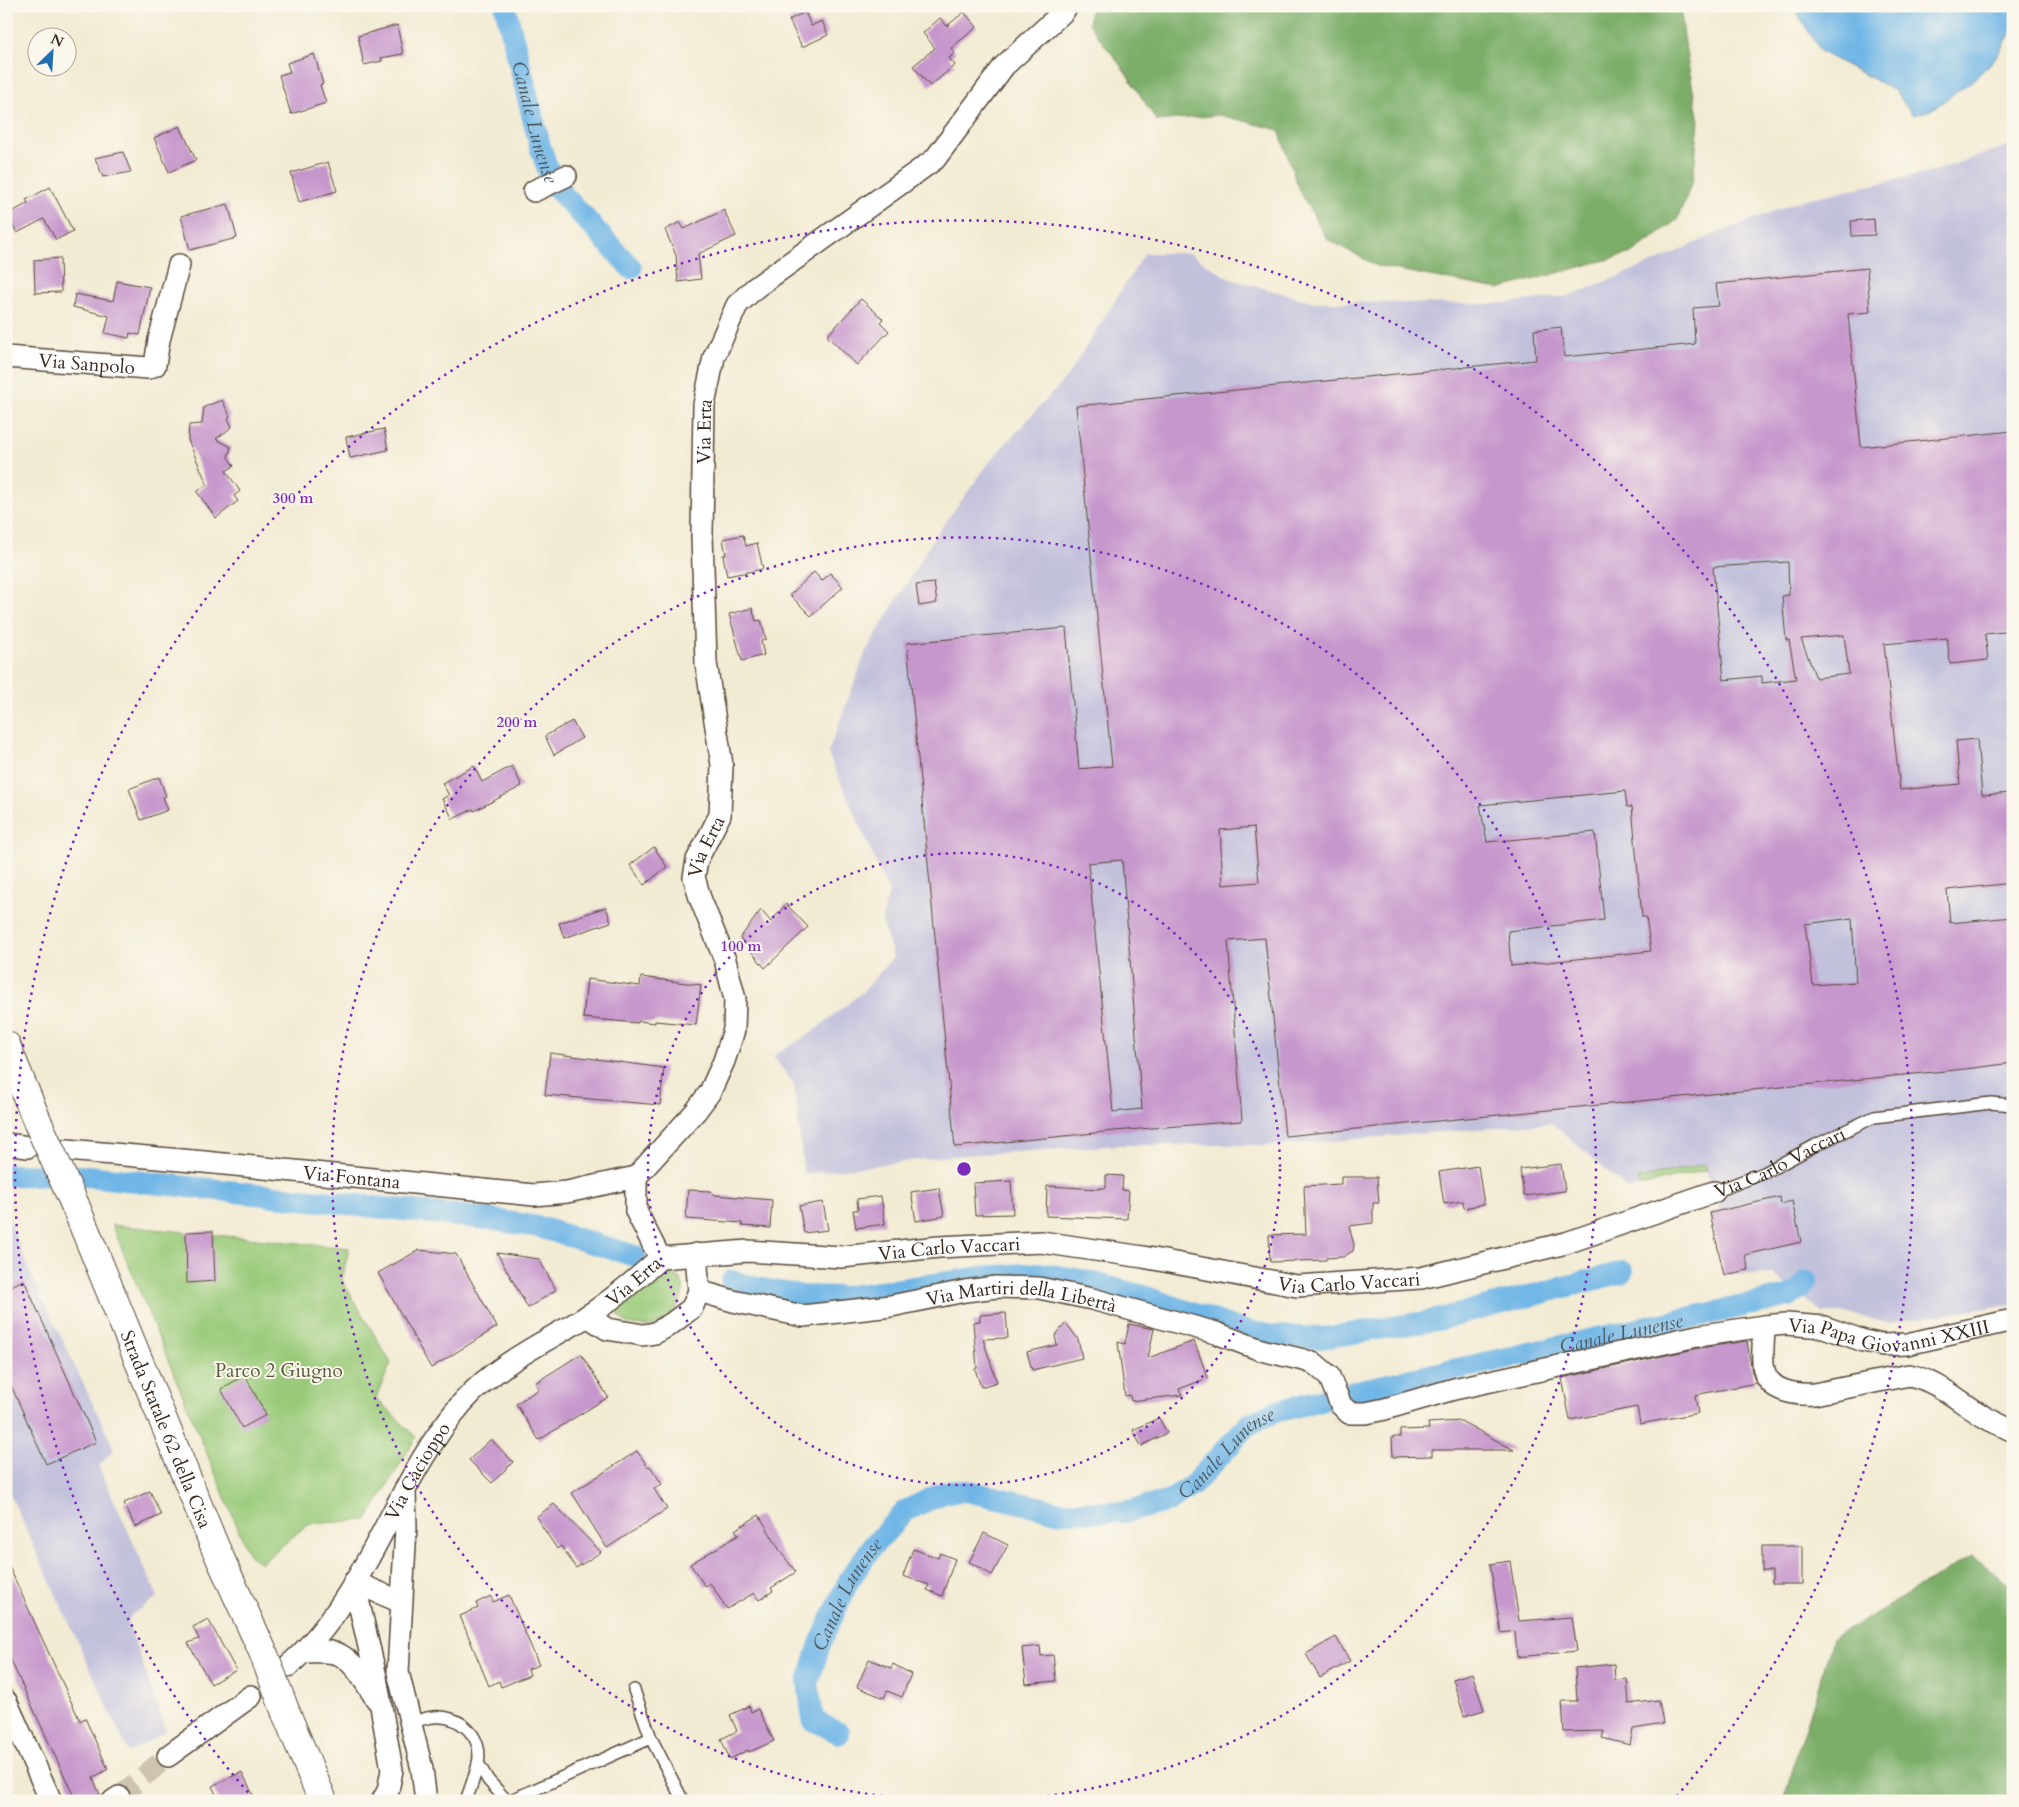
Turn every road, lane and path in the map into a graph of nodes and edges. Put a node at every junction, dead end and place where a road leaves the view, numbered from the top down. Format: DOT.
graph roads {
  1 [pos="1066,6"];
  2 [pos="566,176"];
  3 [pos="534,191"];
  4 [pos="179,265"];
  5 [pos="6,357"];
  6 [pos="6,1045"];
  7 [pos="2013,1105"];
  8 [pos="33,1135"];
  9 [pos="6,1144"];
  10 [pos="67,1150"];
  11 [pos="636,1177"];
  12 [pos="1714,1192"];
  13 [pos="696,1254"];
  14 [pos="660,1258"];
  15 [pos="699,1291"];
  16 [pos="587,1316"];
  17 [pos="2013,1320"];
  18 [pos="1764,1326"];
  19 [pos="1341,1405"];
  20 [pos="2013,1431"];
  21 [pos="405,1492"];
  22 [pos="354,1582"];
  23 [pos="401,1602"];
  24 [pos="305,1652"];
  25 [pos="288,1666"];
  26 [pos="634,1690"];
  27 [pos="251,1696"];
  28 [pos="6,1701"];
  29 [pos="380,1705"];
  30 [pos="410,1722"];
  31 [pos="651,1738"];
  32 [pos="168,1756"];
  33 [pos="478,1763"];
  34 [pos="51,1801"];
  35 [pos="323,1801"];
  36 [pos="382,1801"];
  37 [pos="426,1801"];
  38 [pos="466,1801"];
  39 [pos="508,1801"];
  40 [pos="683,1801"];
  1 -- 11 [label="street, Via Erta"];
  2 -- 3 [label="street"];
  4 -- 5 [label="street, Via Sanpolo"];
  6 -- 8 [label="main road"];
  7 -- 12 [label="lane, Via Carlo Vaccari"];
  8 -- 9 [label="street"];
  8 -- 35 [label="main road, Strada Statale 62 della Cisa, bridge"];
  10 -- 11 [label="street, Via Fontana"];
  11 -- 14 [label="street, Via Erta"];
  12 -- 13 [label="street, Via Carlo Vaccari"];
  13 -- 14 [label="street, Via Carlo Vaccari"];
  13 -- 15 [label="street"];
  14 -- 16 [label="street, Via Erta"];
  15 -- 16 [label="street"];
  15 -- 19 [label="street, Via Martiri della Libertà"];
  16 -- 21 [label="street, Via Cacioppo"];
  17 -- 18 [label="street, Via Papa Giovanni XXIII"];
  18 -- 19 [label="street, Via Papa Giovanni XXIII"];
  18 -- 20 [label="street"];
  21 -- 22 [label="street, Via Cacioppo"];
  21 -- 23 [label="street"];
  22 -- 23 [label="street"];
  22 -- 24 [label="street, Via Cacioppo"];
  22 -- 29 [label="street"];
  23 -- 30 [label="street"];
  24 -- 25 [label="street, Via Cacioppo"];
  24 -- 29 [label="street"];
  26 -- 31 [label="lane"];
  27 -- 32 [label="street"];
  28 -- 34 [label="street"];
  29 -- 36 [label="street"];
  30 -- 33 [label="lane"];
  30 -- 37 [label="street"];
  31 -- 39 [label="lane"];
  31 -- 40 [label="lane"];
  33 -- 38 [label="lane"];
  33 -- 39 [label="lane"];
}
